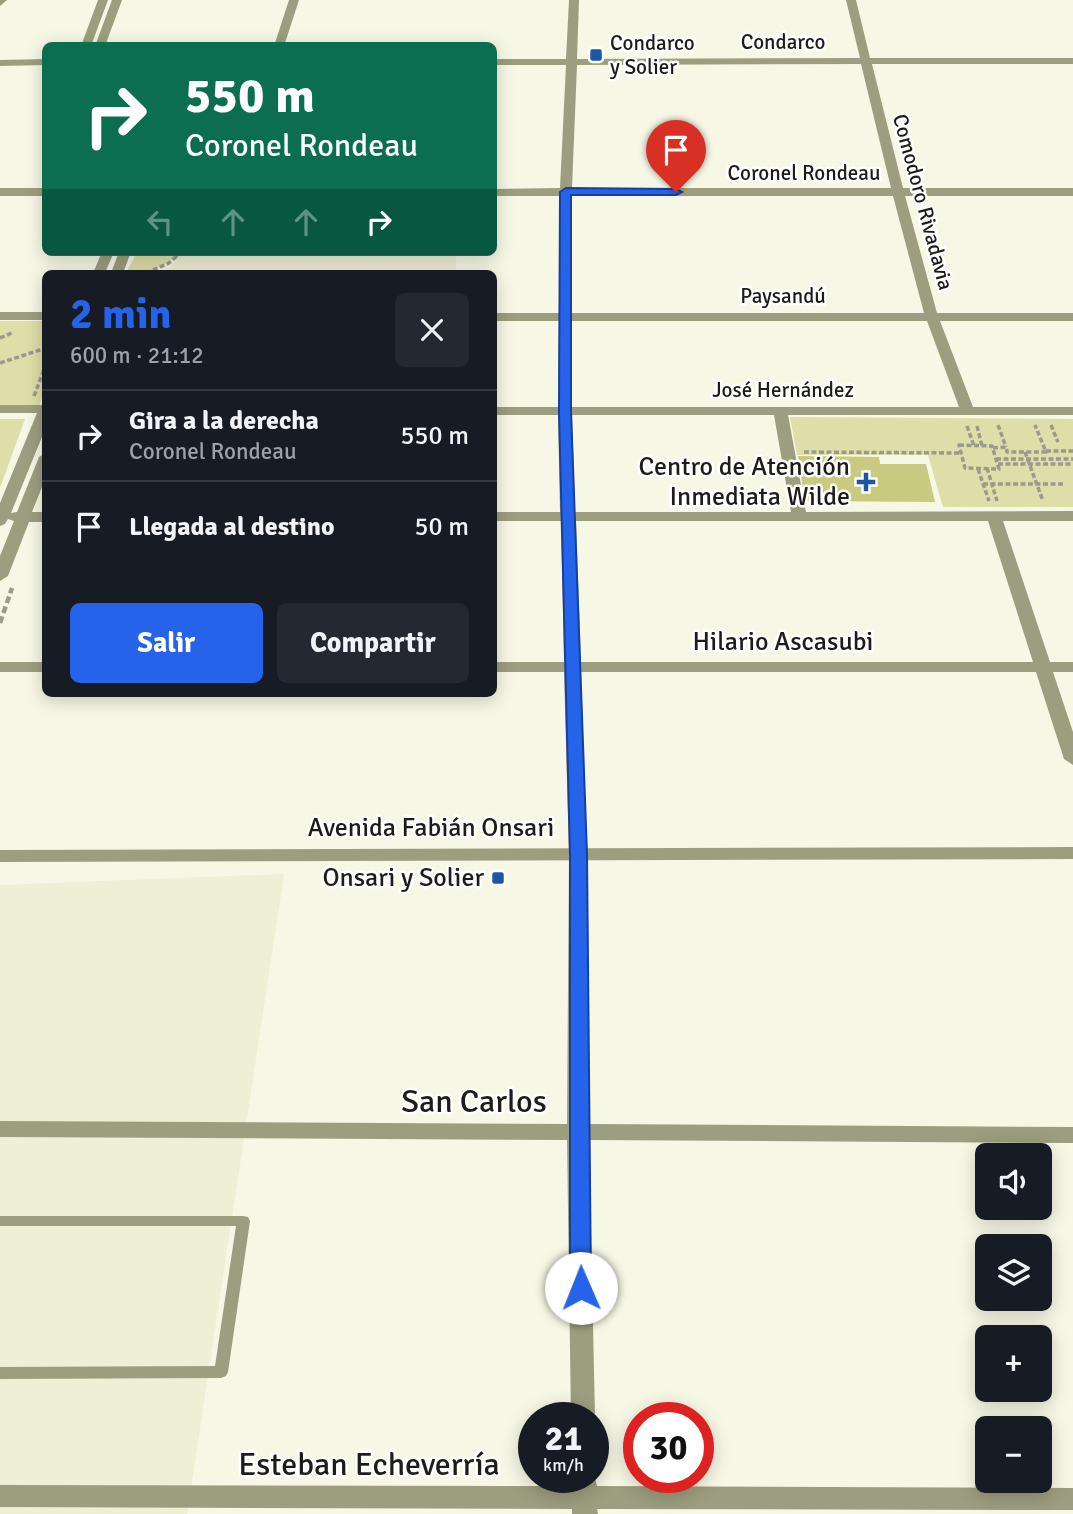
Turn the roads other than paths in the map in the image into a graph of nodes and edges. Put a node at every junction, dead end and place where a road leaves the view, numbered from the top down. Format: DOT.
graph roads {
  1 [pos="103,0"];
  2 [pos="117,0"];
  3 [pos="294,0"];
  4 [pos="574,0"];
  5 [pos="851,0"];
  6 [pos="87,42"];
  7 [pos="101,42"];
  8 [pos="280,42"];
  9 [pos="866,61"];
  10 [pos="1073,61"];
  11 [pos="0,62"];
  12 [pos="42,62"];
  13 [pos="497,62"];
  14 [pos="571,62"];
  15 [pos="0,192"];
  16 [pos="42,192"];
  17 [pos="497,192"];
  18 [pos="566,192"];
  19 [pos="1073,192"];
  20 [pos="898,193"];
  21 [pos="0,316"];
  22 [pos="42,316"];
  23 [pos="497,317"];
  24 [pos="565,317"];
  25 [pos="932,317"];
  26 [pos="1073,317"];
  27 [pos="0,409"];
  28 [pos="42,409"];
  29 [pos="967,410"];
  30 [pos="497,411"];
  31 [pos="565,411"];
  32 [pos="1073,411"];
  33 [pos="779,412"];
  34 [pos="42,416"];
  35 [pos="42,467"];
  36 [pos="799,516"];
  37 [pos="998,516"];
  38 [pos="1073,516"];
  39 [pos="23,517"];
  40 [pos="42,517"];
  41 [pos="497,517"];
  42 [pos="567,517"];
  43 [pos="1,519"];
  44 [pos="0,576"];
  45 [pos="0,667"];
  46 [pos="42,667"];
  47 [pos="497,667"];
  48 [pos="571,667"];
  49 [pos="1045,667"];
  50 [pos="1073,667"];
  51 [pos="1073,759"];
  52 [pos="1073,853"];
  53 [pos="579,855"];
  54 [pos="0,856"];
  55 [pos="0,1129"];
  56 [pos="578,1133"];
  57 [pos="1073,1135"];
  58 [pos="0,1221"];
  59 [pos="0,1373"];
  60 [pos="583,1402"];
  61 [pos="0,1496"];
  62 [pos="584,1496"];
  63 [pos="1073,1499"];
  1 -- 6 [label="street"];
  2 -- 7 [label="street"];
  3 -- 8 [label="street"];
  4 -- 14 [label="street"];
  5 -- 9 [label="street, Comodoro Rivadavia"];
  9 -- 10 [label="street, Condarco"];
  9 -- 14 [label="street, Condarco"];
  9 -- 20 [label="street, Comodoro Rivadavia"];
  11 -- 12 [label="street"];
  13 -- 14 [label="street, Condarco"];
  14 -- 18 [label="street"];
  15 -- 16 [label="street"];
  17 -- 18 [label="street, Coronel Rondeau"];
  18 -- 20 [label="street, Coronel Rondeau"];
  18 -- 24 [label="street"];
  19 -- 20 [label="street, Coronel Rondeau"];
  20 -- 25 [label="street, Comodoro Rivadavia"];
  21 -- 22 [label="street"];
  23 -- 24 [label="street, Paysandú"];
  24 -- 25 [label="street, Paysandú"];
  24 -- 31 [label="street"];
  25 -- 26 [label="street, Paysandú"];
  25 -- 29 [label="street, Comodoro Rivadavia"];
  27 -- 28 [label="street"];
  29 -- 32 [label="street, José Hernández"];
  29 -- 33 [label="street, José Hernández"];
  30 -- 31 [label="street, José Hernández"];
  31 -- 33 [label="street, José Hernández"];
  31 -- 42 [label="street"];
  33 -- 36 [label="street"];
  34 -- 43 [label="street"];
  35 -- 39 [label="street"];
  36 -- 37 [label="street"];
  36 -- 42 [label="street"];
  37 -- 38 [label="street"];
  37 -- 49 [label="street"];
  39 -- 40 [label="street"];
  39 -- 43 [label="street"];
  39 -- 44 [label="street"];
  41 -- 42 [label="street"];
  42 -- 48 [label="street"];
  45 -- 46 [label="street"];
  47 -- 48 [label="street, Hilario Ascasubi"];
  48 -- 49 [label="street, Hilario Ascasubi"];
  48 -- 53 [label="street"];
  49 -- 50 [label="street, Hilario Ascasubi"];
  49 -- 51 [label="street"];
  52 -- 53 [label="street, Avenida Fabián Onsari"];
  53 -- 54 [label="street, Avenida Fabián Onsari"];
  53 -- 56 [label="street"];
  55 -- 56 [label="street, San Carlos"];
  56 -- 57 [label="street, San Carlos"];
  56 -- 60 [label="street"];
  58 -- 59 [label="lane"];
  61 -- 62 [label="street, Esteban Echeverría"];
  62 -- 63 [label="street, Esteban Echeverría"];
}
